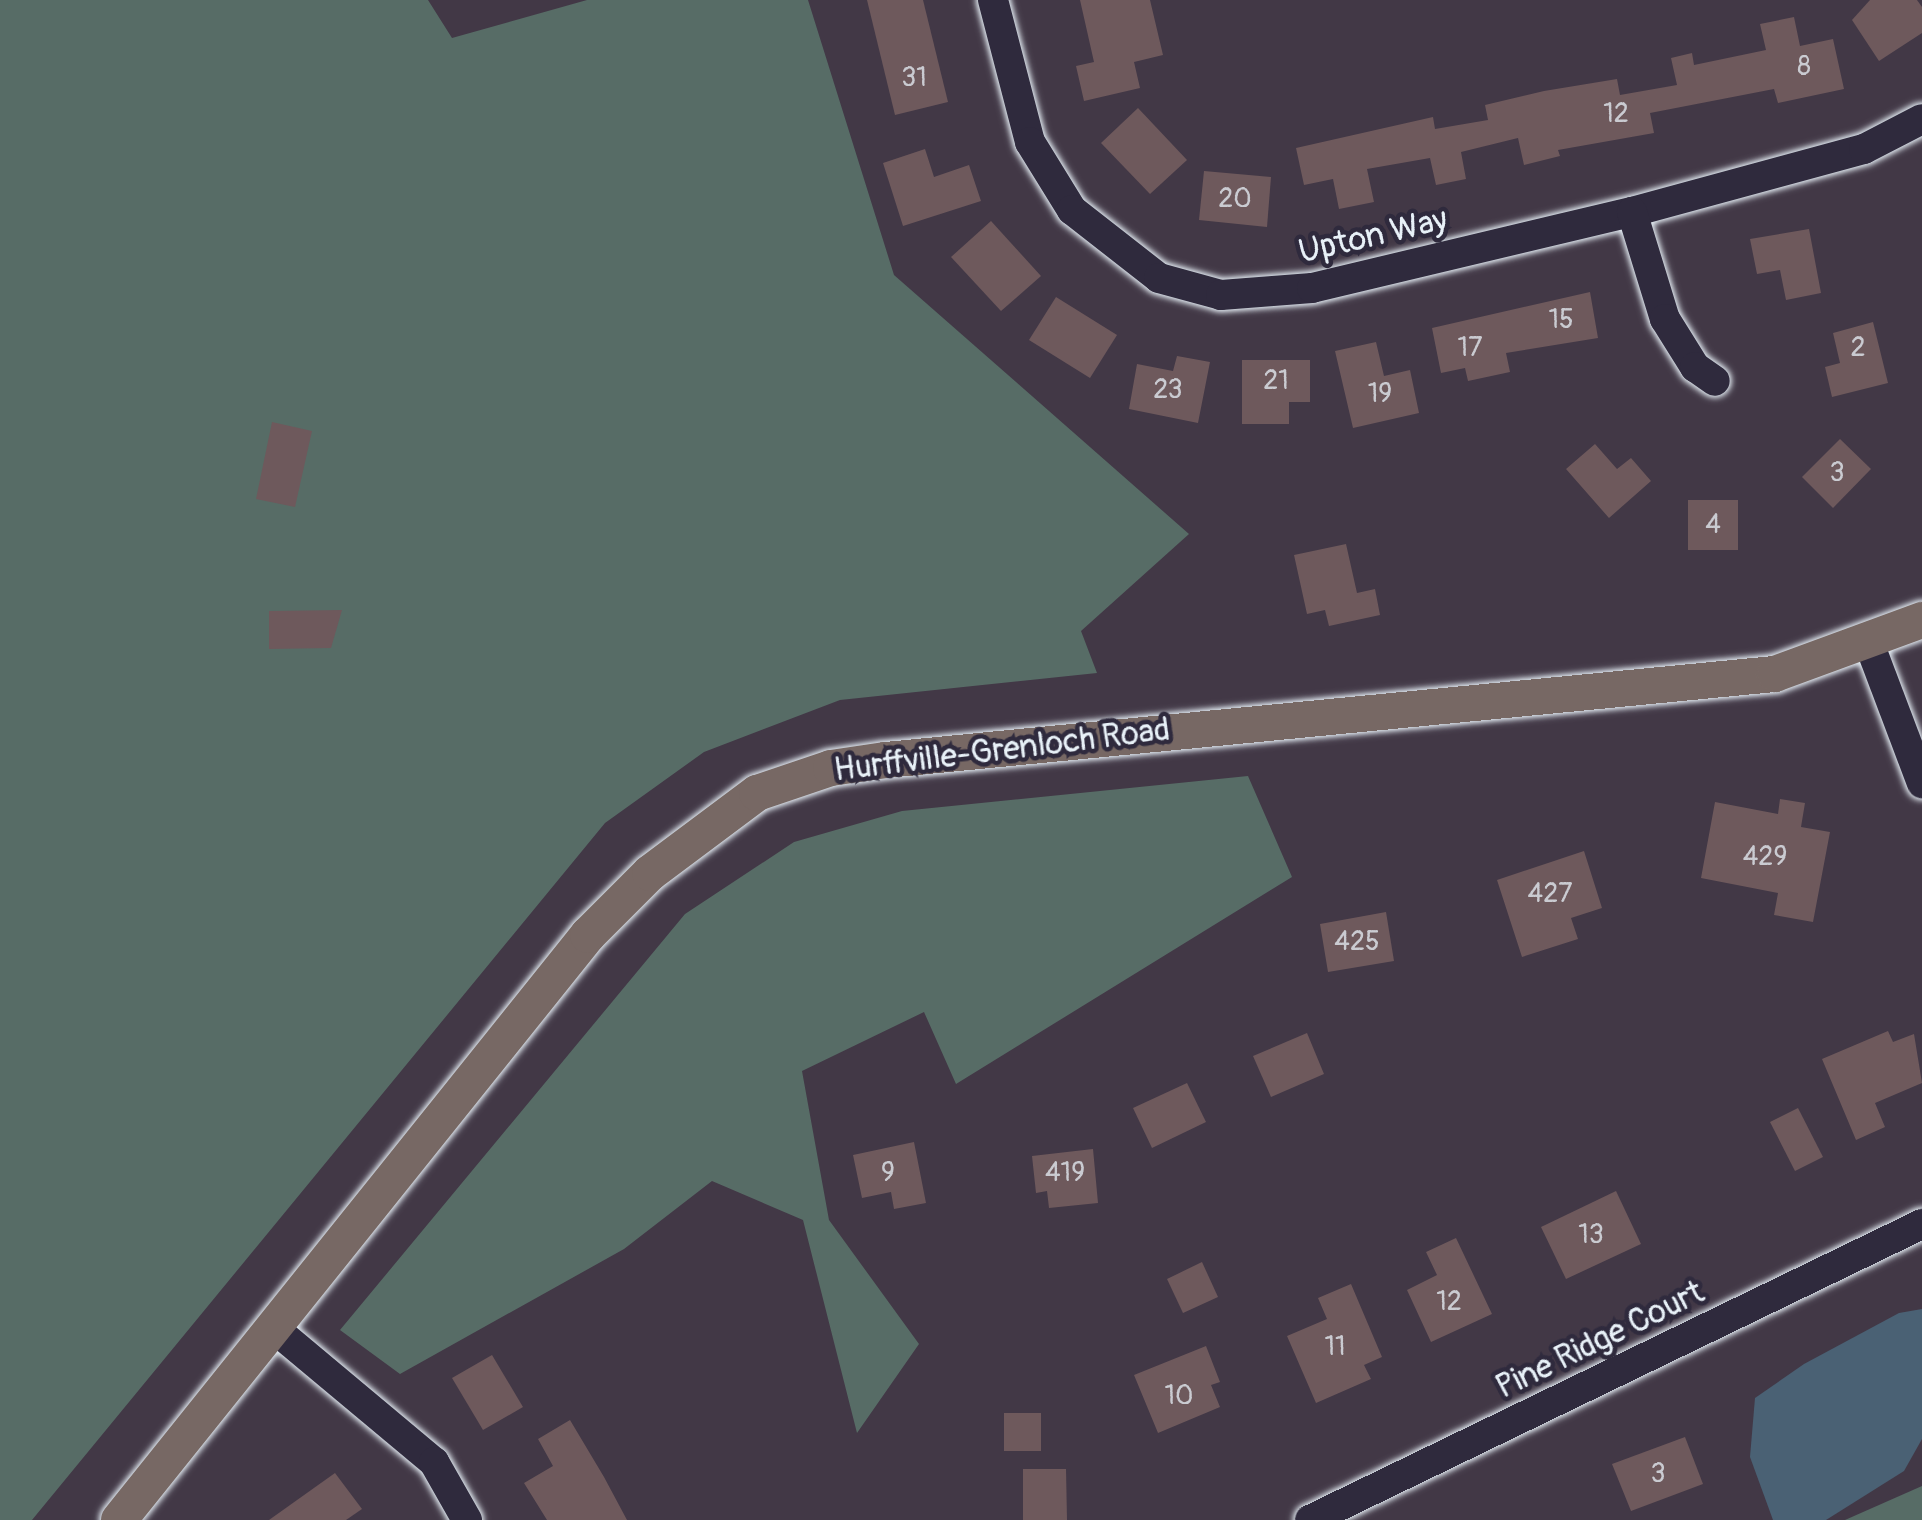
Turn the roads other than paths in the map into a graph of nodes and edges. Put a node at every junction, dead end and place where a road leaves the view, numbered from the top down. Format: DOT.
graph roads {
  1 [pos="993,0"];
  2 [pos="1922,119"];
  3 [pos="1632,212"];
  4 [pos="1715,381"];
  5 [pos="1922,620"];
  6 [pos="1869,643"];
  7 [pos="1922,783"];
  8 [pos="1922,1224"];
  9 [pos="276,1330"];
  10 [pos="119,1520"];
  11 [pos="466,1520"];
  12 [pos="1310,1520"];
  1 -- 3 [label="street, Upton Way"];
  2 -- 3 [label="street, Upton Way"];
  3 -- 4 [label="street"];
  5 -- 6 [label="main road, Hurffville-Grenloch Road"];
  6 -- 7 [label="street"];
  6 -- 9 [label="main road, Hurffville-Grenloch Road"];
  8 -- 12 [label="street, Pine Ridge Court"];
  9 -- 10 [label="main road, Hurffville-Grenloch Road"];
  9 -- 11 [label="street"];
}
